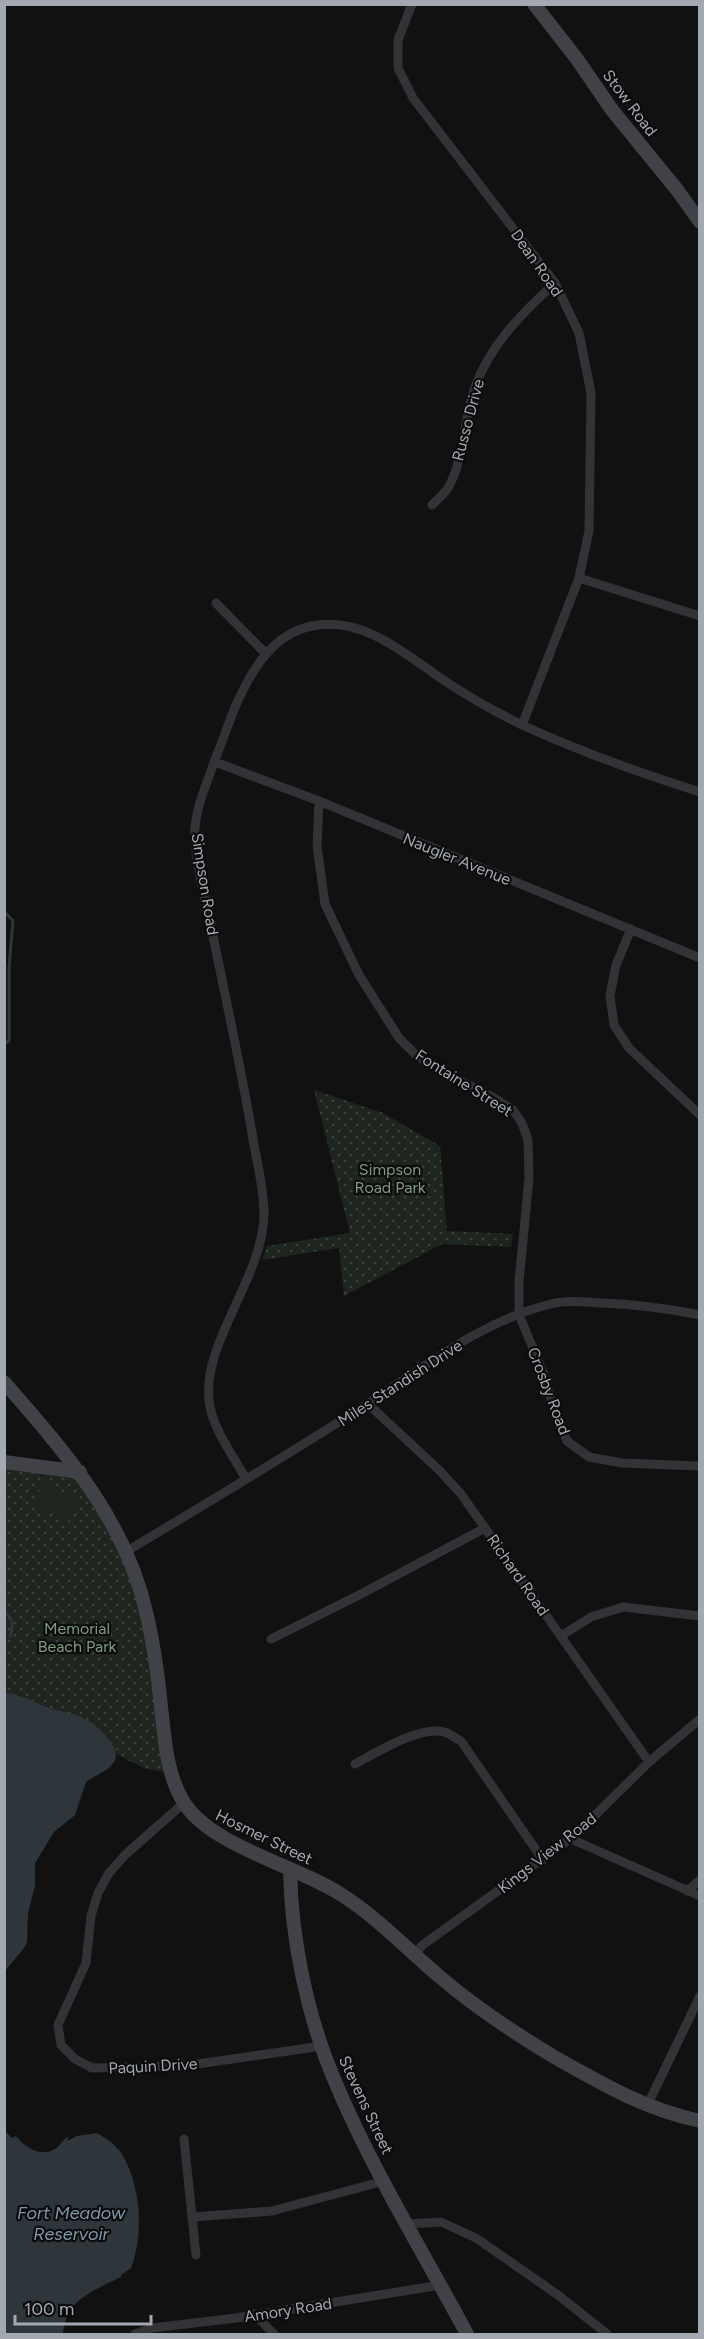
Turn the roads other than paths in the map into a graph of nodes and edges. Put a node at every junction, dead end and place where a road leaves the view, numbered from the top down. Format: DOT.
graph roads {
  1 [pos="412,4"];
  2 [pos="534,4"];
  3 [pos="699,222"];
  4 [pos="555,283"];
  5 [pos="432,505"];
  6 [pos="579,578"];
  7 [pos="216,603"];
  8 [pos="699,616"];
  9 [pos="265,653"];
  10 [pos="522,724"];
  11 [pos="215,762"];
  12 [pos="699,792"];
  13 [pos="319,801"];
  14 [pos="631,929"];
  15 [pos="699,958"];
  16 [pos="699,1115"];
  17 [pos="519,1315"];
  18 [pos="699,1315"];
  19 [pos="4,1382"];
  20 [pos="368,1404"];
  21 [pos="4,1462"];
  22 [pos="699,1466"];
  23 [pos="80,1472"];
  24 [pos="246,1479"];
  25 [pos="484,1528"];
  26 [pos="127,1551"];
  27 [pos="699,1616"];
  28 [pos="561,1636"];
  29 [pos="271,1639"];
  30 [pos="699,1719"];
  31 [pos="649,1762"];
  32 [pos="354,1764"];
  33 [pos="184,1803"];
  34 [pos="571,1839"];
  35 [pos="543,1860"];
  36 [pos="290,1869"];
  37 [pos="699,1880"];
  38 [pos="687,1891"];
  39 [pos="699,1896"];
  40 [pos="414,1953"];
  41 [pos="699,1996"];
  42 [pos="322,2046"];
  43 [pos="647,2106"];
  44 [pos="699,2121"];
  45 [pos="184,2139"];
  46 [pos="384,2181"];
  47 [pos="193,2217"];
  48 [pos="407,2224"];
  49 [pos="196,2256"];
  50 [pos="441,2285"];
  51 [pos="254,2314"];
  52 [pos="135,2334"];
  53 [pos="274,2334"];
  54 [pos="467,2334"];
  55 [pos="607,2334"];
  1 -- 4 [label="street, Dean Road"];
  2 -- 3 [label="street, Stow Road"];
  4 -- 5 [label="street, Russo Drive"];
  4 -- 6 [label="street, Dean Road"];
  6 -- 8 [label="street"];
  6 -- 10 [label="street, Dean Road"];
  7 -- 9 [label="street"];
  9 -- 10 [label="street, Simpson Road"];
  9 -- 11 [label="street, Simpson Road"];
  10 -- 12 [label="street, Simpson Road"];
  11 -- 13 [label="street, Naugler Avenue"];
  11 -- 24 [label="street, Simpson Road"];
  13 -- 14 [label="street, Naugler Avenue"];
  13 -- 17 [label="street, Fontaine Street"];
  14 -- 15 [label="street, Naugler Avenue"];
  14 -- 16 [label="street"];
  17 -- 18 [label="street, Miles Standish Drive"];
  17 -- 20 [label="street, Miles Standish Drive"];
  17 -- 22 [label="street, Crosby Road"];
  19 -- 23 [label="street, Hosmer Street"];
  20 -- 24 [label="street, Miles Standish Drive"];
  20 -- 25 [label="street, Richard Road"];
  21 -- 23 [label="street"];
  23 -- 26 [label="street, Hosmer Street"];
  24 -- 26 [label="street, Miles Standish Drive"];
  25 -- 28 [label="street, Richard Road"];
  25 -- 29 [label="street"];
  26 -- 33 [label="street, Hosmer Street"];
  27 -- 28 [label="street"];
  28 -- 31 [label="street, Richard Road"];
  30 -- 31 [label="street, Kings View Road"];
  31 -- 34 [label="street, Kings View Road"];
  32 -- 35 [label="street"];
  33 -- 36 [label="street, Hosmer Street"];
  33 -- 42 [label="street, Paquin Drive"];
  34 -- 35 [label="street, Kings View Road"];
  34 -- 38 [label="street"];
  35 -- 40 [label="street, Kings View Road"];
  36 -- 40 [label="street, Hosmer Street"];
  36 -- 42 [label="street, Stevens Street"];
  37 -- 38 [label="street"];
  38 -- 39 [label="street"];
  40 -- 43 [label="street, Hosmer Street"];
  41 -- 43 [label="street"];
  42 -- 46 [label="street, Stevens Street"];
  43 -- 44 [label="street, Hosmer Street"];
  45 -- 47 [label="street"];
  46 -- 47 [label="street"];
  46 -- 48 [label="street, Stevens Street"];
  47 -- 49 [label="street"];
  48 -- 50 [label="street, Stevens Street"];
  48 -- 55 [label="street"];
  50 -- 51 [label="street, Amory Road"];
  50 -- 54 [label="street, Stevens Street"];
  51 -- 52 [label="street, Amory Road"];
  51 -- 53 [label="street"];
}
